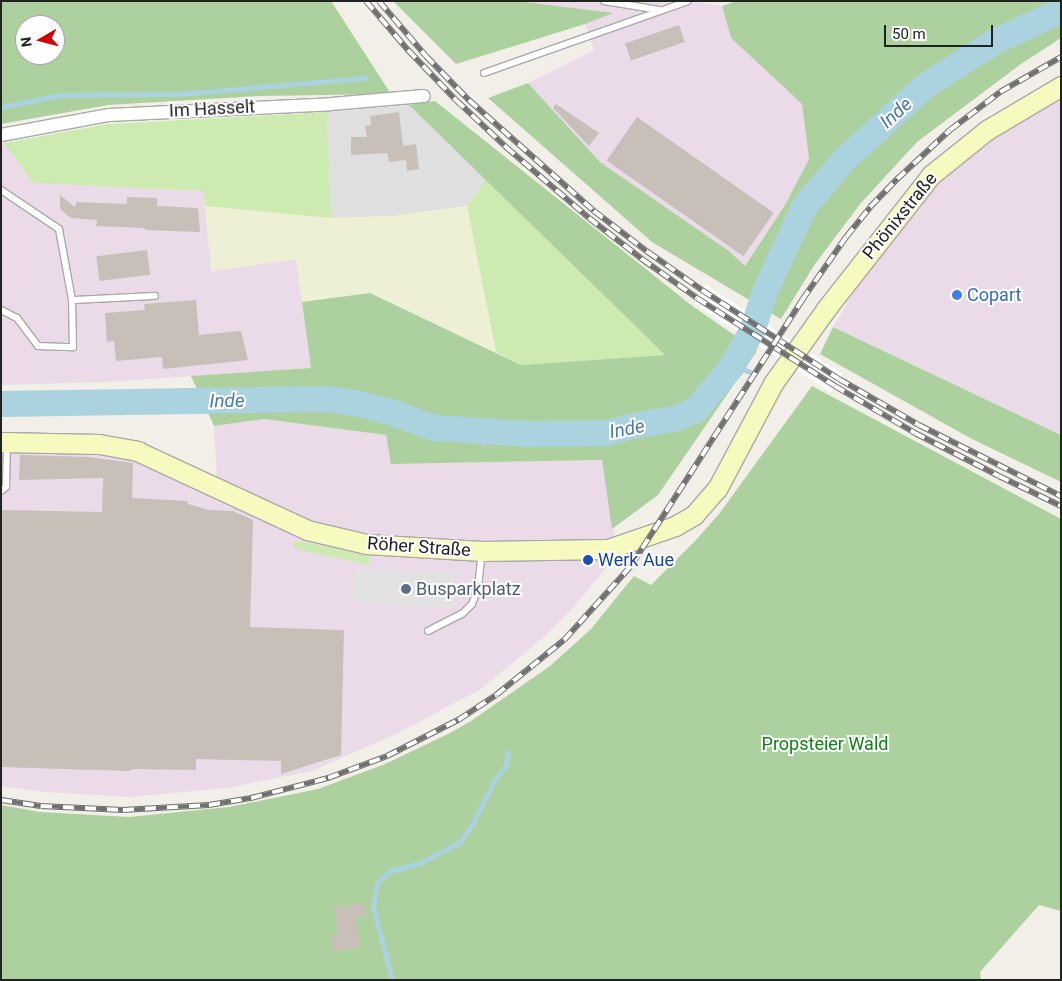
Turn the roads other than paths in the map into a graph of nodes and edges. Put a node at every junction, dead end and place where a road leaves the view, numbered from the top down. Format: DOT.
graph roads {
  1 [pos="604,1"];
  2 [pos="688,1"];
  3 [pos="660,10"];
  4 [pos="484,73"];
  5 [pos="1061,86"];
  6 [pos="424,96"];
  7 [pos="1,135"];
  8 [pos="1,190"];
  9 [pos="155,296"];
  10 [pos="72,300"];
  11 [pos="1,310"];
  12 [pos="774,382"];
  13 [pos="4,442"];
  14 [pos="1,491"];
  15 [pos="482,551"];
  16 [pos="428,631"];
  1 -- 3 [label="lane"];
  2 -- 3 [label="lane"];
  3 -- 4 [label="lane"];
  5 -- 12 [label="main road, Phönixstraße"];
  6 -- 7 [label="street, Im Hasselt"];
  8 -- 10 [label="lane"];
  9 -- 10 [label="lane"];
  10 -- 11 [label="lane"];
  12 -- 15 [label="main road, Röher Straße"];
  13 -- 14 [label="lane"];
  13 -- 15 [label="main road, Röher Straße"];
  15 -- 16 [label="lane"];
}
